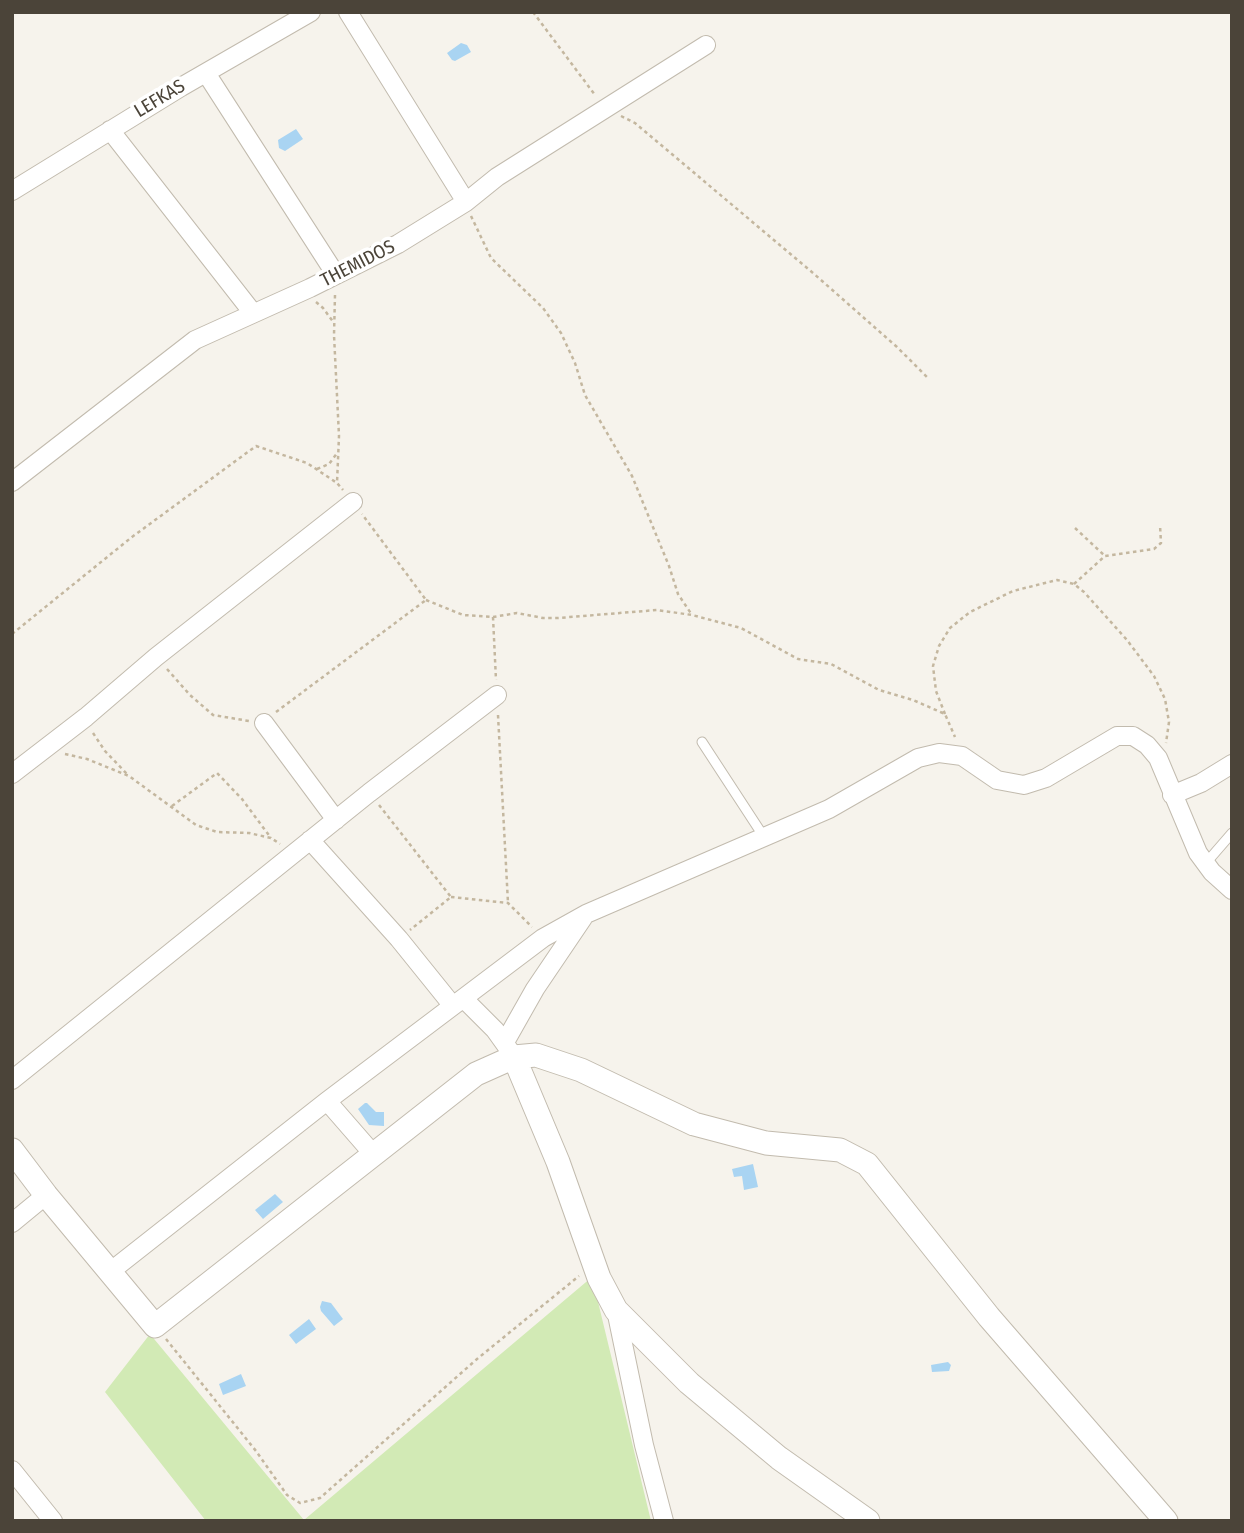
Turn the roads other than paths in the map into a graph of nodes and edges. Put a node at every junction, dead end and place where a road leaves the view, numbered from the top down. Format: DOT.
graph roads {
  1 [pos="311,12"];
  2 [pos="348,12"];
  3 [pos="706,45"];
  4 [pos="206,73"];
  5 [pos="110,130"];
  6 [pos="12,191"];
  7 [pos="466,202"];
  8 [pos="336,275"];
  9 [pos="253,313"];
  10 [pos="12,482"];
  11 [pos="353,502"];
  12 [pos="497,695"];
  13 [pos="264,723"];
  14 [pos="702,742"];
  15 [pos="1232,764"];
  16 [pos="12,774"];
  17 [pos="1172,795"];
  18 [pos="336,820"];
  19 [pos="1232,833"];
  20 [pos="764,837"];
  21 [pos="310,840"];
  22 [pos="1206,863"];
  23 [pos="1232,891"];
  24 [pos="586,914"];
  25 [pos="459,1003"];
  26 [pos="510,1050"];
  27 [pos="12,1080"];
  28 [pos="327,1101"];
  29 [pos="12,1150"];
  30 [pos="374,1155"];
  31 [pos="46,1195"];
  32 [pos="12,1223"];
  33 [pos="111,1271"];
  34 [pos="616,1310"];
  35 [pos="12,1470"];
  36 [pos="53,1521"];
  37 [pos="664,1521"];
  38 [pos="868,1521"];
  39 [pos="1166,1521"];
  1 -- 4 [label="street, LEFKAS"];
  2 -- 7 [label="street"];
  3 -- 7 [label="street, THEMIDOS"];
  4 -- 5 [label="street, LEFKAS"];
  4 -- 8 [label="street"];
  5 -- 6 [label="street, LEFKAS"];
  5 -- 9 [label="street"];
  7 -- 8 [label="street, THEMIDOS"];
  8 -- 9 [label="street, THEMIDOS"];
  9 -- 10 [label="street, THEMIDOS"];
  11 -- 16 [label="street"];
  12 -- 18 [label="street"];
  13 -- 18 [label="street"];
  14 -- 20 [label="lane"];
  15 -- 17 [label="street"];
  17 -- 20 [label="street"];
  17 -- 22 [label="street"];
  18 -- 21 [label="street"];
  19 -- 22 [label="lane"];
  20 -- 24 [label="street"];
  21 -- 25 [label="street"];
  21 -- 27 [label="street"];
  22 -- 23 [label="street"];
  24 -- 25 [label="street"];
  24 -- 26 [label="street"];
  25 -- 26 [label="street"];
  25 -- 28 [label="street"];
  26 -- 30 [label="street"];
  26 -- 34 [label="street"];
  26 -- 39 [label="street"];
  28 -- 30 [label="street"];
  28 -- 33 [label="street"];
  29 -- 31 [label="street"];
  30 -- 33 [label="street"];
  31 -- 32 [label="street"];
  31 -- 33 [label="street"];
  34 -- 37 [label="street"];
  34 -- 38 [label="street"];
  35 -- 36 [label="street"];
}
